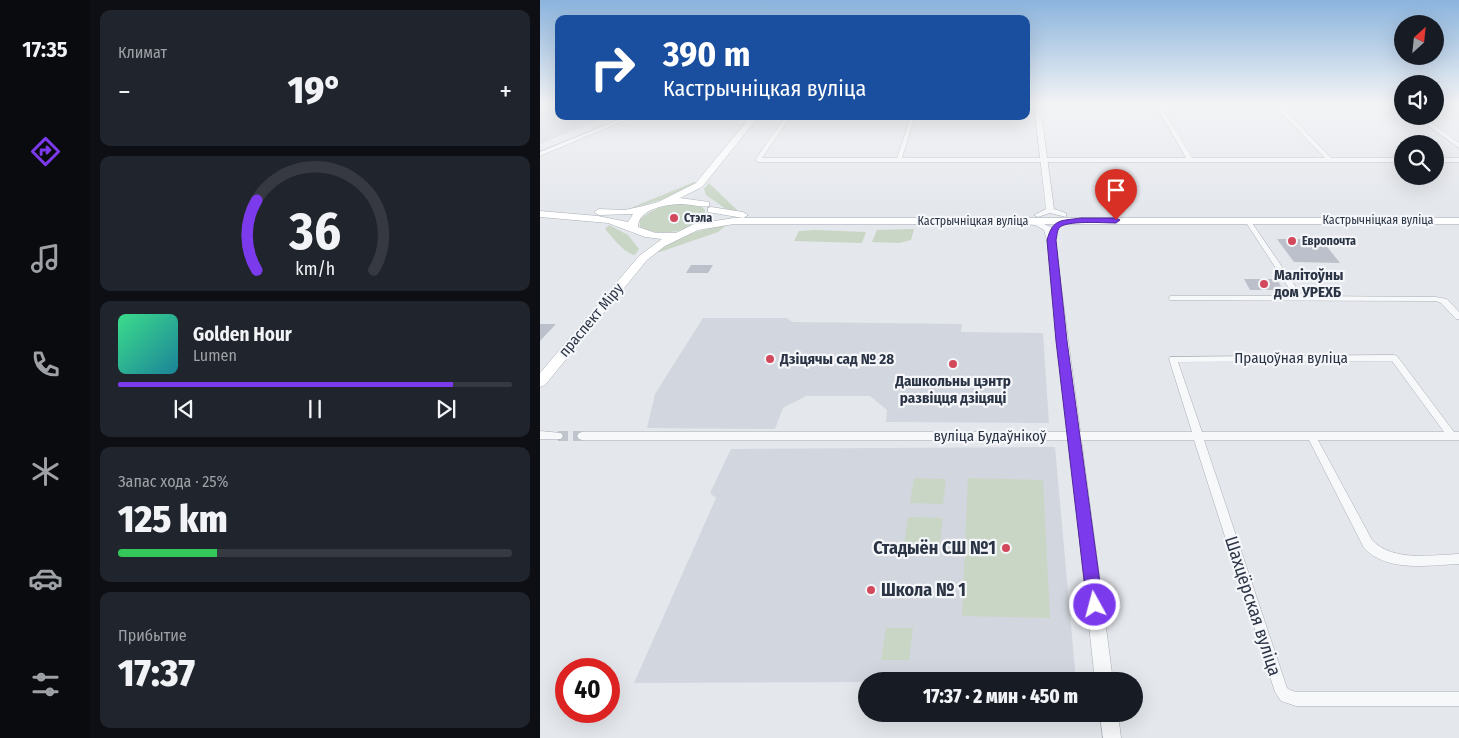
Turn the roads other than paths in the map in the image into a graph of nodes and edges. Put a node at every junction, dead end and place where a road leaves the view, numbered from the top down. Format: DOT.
graph roads {
  1 [pos="578,139"];
  2 [pos="736,139"];
  3 [pos="772,139"];
  4 [pos="906,139"];
  5 [pos="1041,139"];
  6 [pos="1178,139"];
  7 [pos="1311,139"];
  8 [pos="540,154"];
  9 [pos="899,160"];
  10 [pos="1044,160"];
  11 [pos="1190,160"];
  12 [pos="1330,160"];
  13 [pos="1394,160"];
  14 [pos="1444,160"];
  15 [pos="1459,160"];
  16 [pos="699,185"];
  17 [pos="661,204"];
  18 [pos="540,207"];
  19 [pos="709,207"];
  20 [pos="645,209"];
  21 [pos="1050,210"];
  22 [pos="540,214"];
  23 [pos="1038,215"];
  24 [pos="1063,215"];
  25 [pos="1459,215"];
  26 [pos="1081,220"];
  27 [pos="1020,221"];
  28 [pos="1248,221"];
  29 [pos="1459,221"];
  30 [pos="698,227"];
  31 [pos="636,230"];
  32 [pos="683,233"];
  33 [pos="1051,240"];
  34 [pos="643,258"];
  35 [pos="1173,298"];
  36 [pos="1299,298"];
  37 [pos="1459,317"];
  38 [pos="540,382"];
  39 [pos="540,435"];
  40 [pos="1311,435"];
  41 [pos="558,436"];
  42 [pos="582,436"];
  43 [pos="1074,436"];
  44 [pos="1198,436"];
  45 [pos="1455,436"];
  46 [pos="1459,559"];
  47 [pos="1103,672"];
  48 [pos="1459,699"];
  49 [pos="1109,722"];
  50 [pos="1112,738"];
  1 -- 8 [label="street"];
  2 -- 16 [label="main road"];
  3 -- 9 [label="street"];
  4 -- 9 [label="street"];
  5 -- 10 [label="street"];
  6 -- 11 [label="street"];
  7 -- 12 [label="street"];
  9 -- 10 [label="street"];
  10 -- 11 [label="street"];
  10 -- 21 [label="street"];
  11 -- 12 [label="street"];
  12 -- 13 [label="street"];
  14 -- 15 [label="street"];
  16 -- 17 [label="main road"];
  16 -- 19 [label="main road"];
  17 -- 19 [label="main road, Кастрычніцкая вуліца"];
  17 -- 20 [label="main road"];
  18 -- 20 [label="main road"];
  19 -- 23 [label="main road, Кастрычніцкая вуліца"];
  19 -- 30 [label="main road"];
  20 -- 31 [label="main road"];
  21 -- 23 [label="street"];
  21 -- 24 [label="street"];
  22 -- 31 [label="main road"];
  23 -- 24 [label="main road, Кастрычніцкая вуліца"];
  24 -- 25 [label="main road, Кастрычніцкая вуліца"];
  26 -- 27 [label="main road, Кастрычніцкая вуліца"];
  26 -- 28 [label="main road, Кастрычніцкая вуліца"];
  26 -- 33 [label="street"];
  27 -- 30 [label="main road, Кастрычніцкая вуліца"];
  27 -- 33 [label="street"];
  28 -- 29 [label="main road, Кастрычніцкая вуліца"];
  28 -- 36 [label="street"];
  30 -- 32 [label="main road, Кастрычніцкая вуліца"];
  31 -- 32 [label="main road"];
  31 -- 34 [label="main road"];
  32 -- 34 [label="main road, праспект Міру"];
  33 -- 43 [label="street"];
  34 -- 38 [label="main road, праспект Міру"];
  35 -- 36 [label="street"];
  36 -- 37 [label="street"];
  39 -- 41 [label="street"];
  40 -- 44 [label="street, вуліца Будаўнікоў"];
  40 -- 45 [label="street, вуліца Будаўнікоў"];
  40 -- 46 [label="street"];
  42 -- 43 [label="street, вуліца Будаўнікоў"];
  43 -- 44 [label="street, вуліца Будаўнікоў"];
  43 -- 47 [label="street"];
  44 -- 45 [label="street, Працоўная вуліца"];
  44 -- 48 [label="street, Шахцёрская вуліца"];
  49 -- 50 [label="street"];
}
